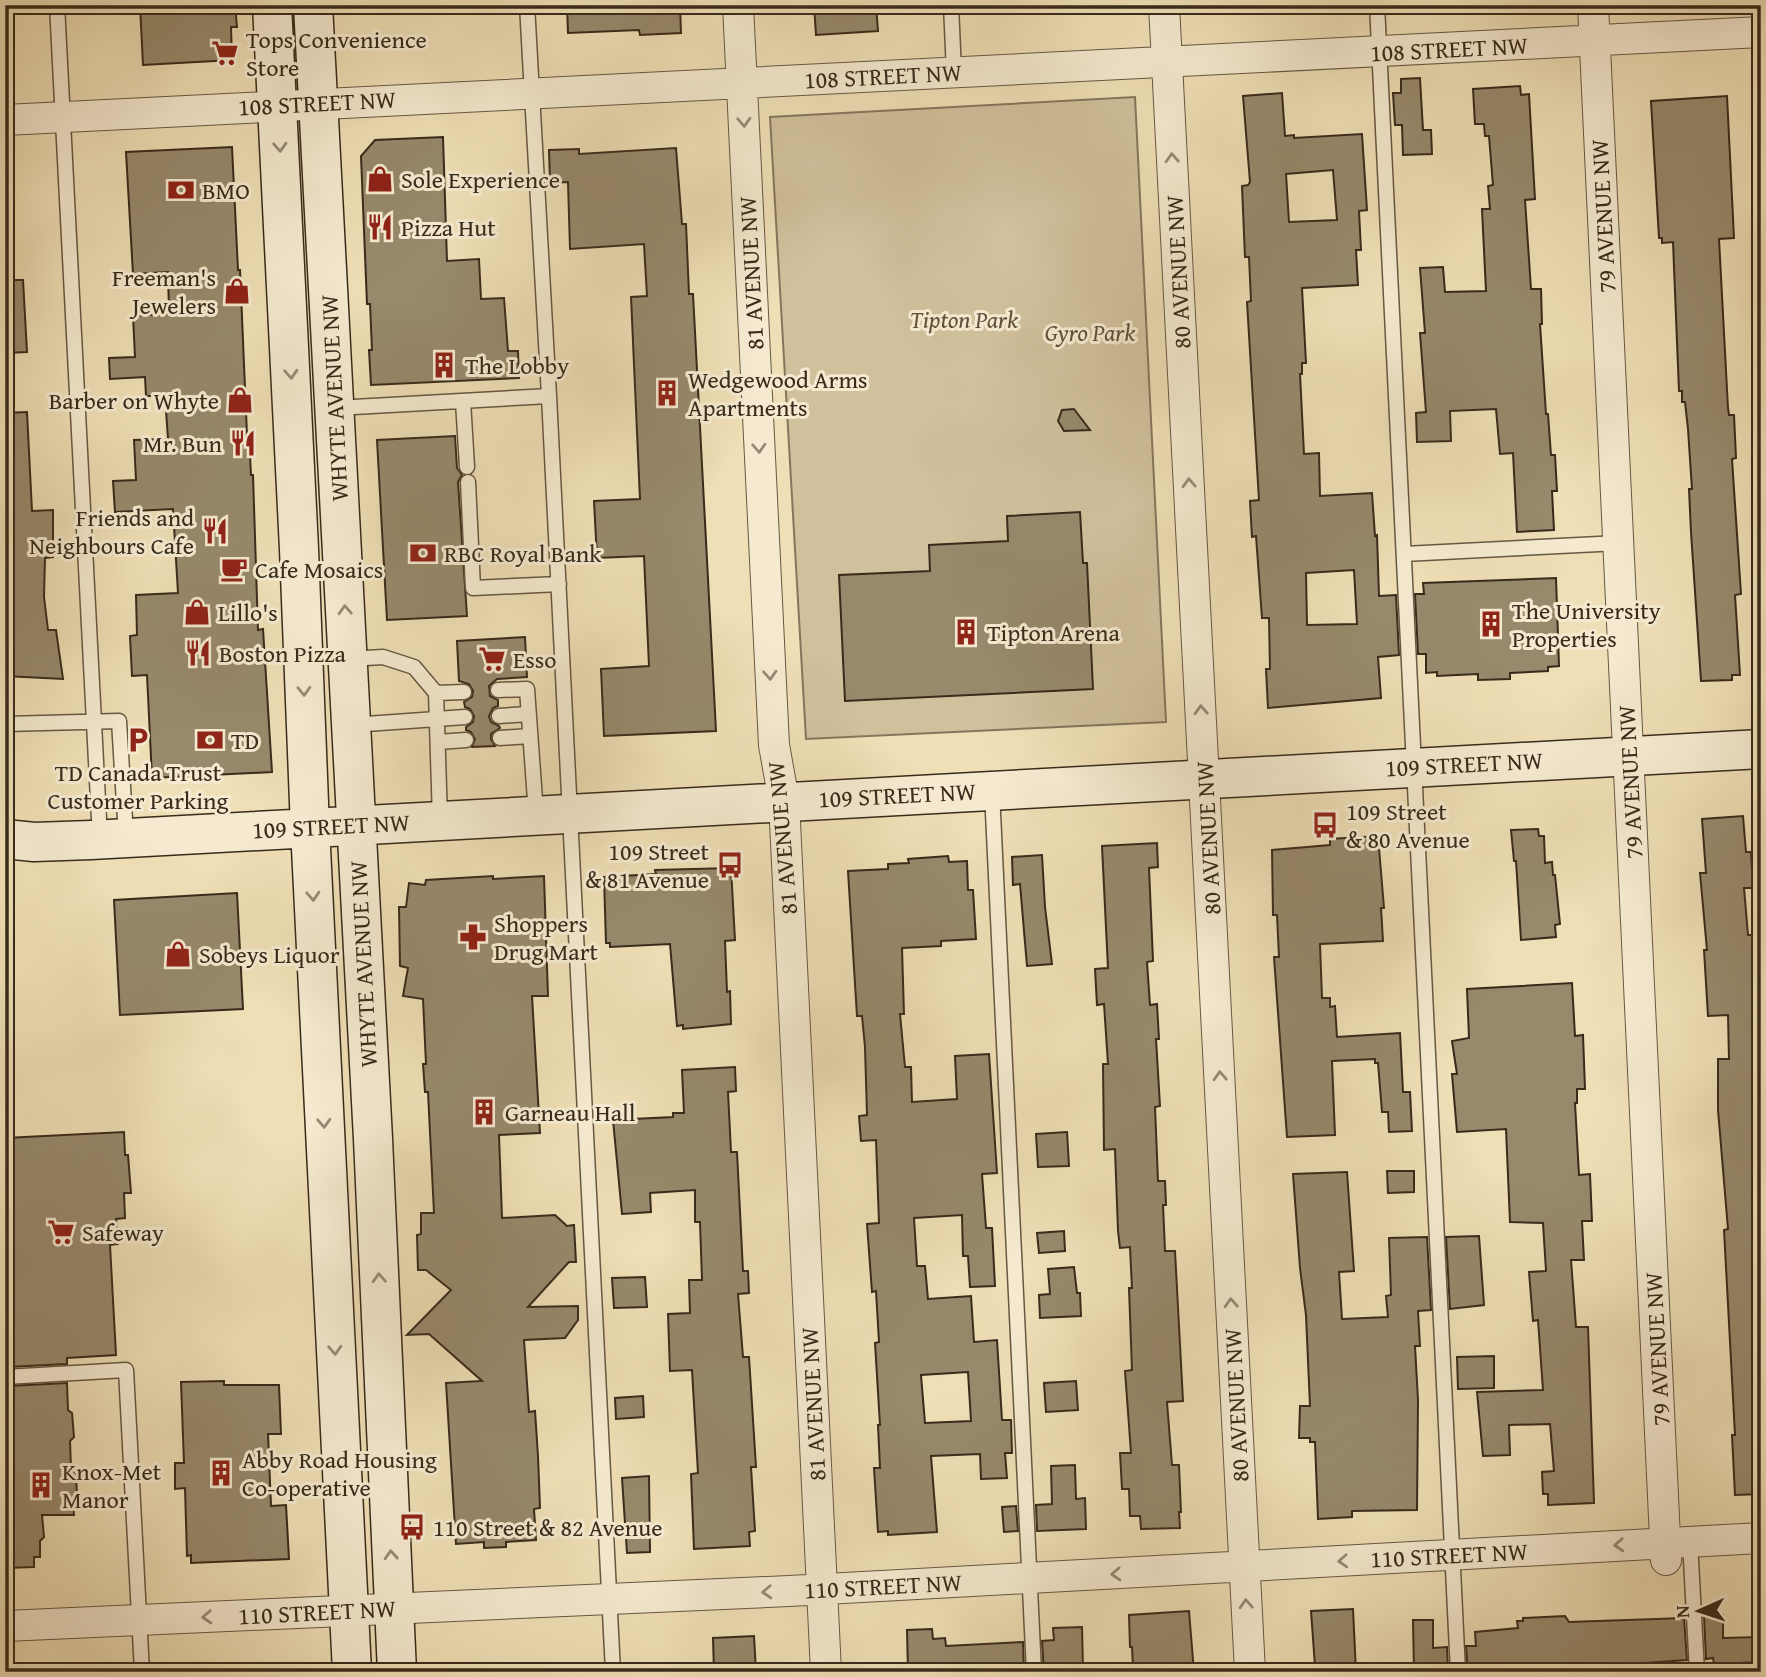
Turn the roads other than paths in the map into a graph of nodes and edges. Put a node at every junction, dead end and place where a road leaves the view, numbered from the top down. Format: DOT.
graph roads {
  1 [pos="57,5"];
  2 [pos="272,5"];
  3 [pos="313,5"];
  4 [pos="527,5"];
  5 [pos="738,5"];
  6 [pos="951,5"];
  7 [pos="1164,5"];
  8 [pos="1377,5"];
  9 [pos="1593,5"];
  10 [pos="1761,32"];
  11 [pos="1595,41"];
  12 [pos="1380,52"];
  13 [pos="1166,61"];
  14 [pos="954,72"];
  15 [pos="742,83"];
  16 [pos="531,93"];
  17 [pos="318,103"];
  18 [pos="277,105"];
  19 [pos="63,117"];
  20 [pos="5,120"];
  21 [pos="550,396"];
  22 [pos="463,401"];
  23 [pos="335,408"];
  24 [pos="467,467"];
  25 [pos="468,482"];
  26 [pos="1619,543"];
  27 [pos="1404,554"];
  28 [pos="559,584"];
  29 [pos="348,659"];
  30 [pos="498,690"];
  31 [pos="464,692"];
  32 [pos="436,693"];
  33 [pos="528,714"];
  34 [pos="499,716"];
  35 [pos="465,718"];
  36 [pos="437,719"];
  37 [pos="92,722"];
  38 [pos="5,724"];
  39 [pos="351,725"];
  40 [pos="530,736"];
  41 [pos="500,738"];
  42 [pos="467,740"];
  43 [pos="438,742"];
  44 [pos="1761,749"];
  45 [pos="1629,755"];
  46 [pos="1414,766"];
  47 [pos="1205,778"];
  48 [pos="992,791"];
  49 [pos="784,801"];
  50 [pos="553,814"];
  51 [pos="440,820"];
  52 [pos="356,825"];
  53 [pos="310,828"];
  54 [pos="113,838"];
  55 [pos="15,843"];
  56 [pos="5,1377"];
  57 [pos="1761,1538"];
  58 [pos="1674,1548"];
  59 [pos="1451,1555"];
  60 [pos="1244,1567"];
  61 [pos="1029,1579"];
  62 [pos="822,1590"];
  63 [pos="609,1600"];
  64 [pos="394,1608"];
  65 [pos="349,1610"];
  66 [pos="139,1620"];
  67 [pos="5,1626"];
  68 [pos="142,1672"];
  69 [pos="352,1672"];
  70 [pos="397,1672"];
  71 [pos="613,1672"];
  72 [pos="826,1672"];
  73 [pos="1034,1672"];
  74 [pos="1250,1672"];
  75 [pos="1458,1672"];
  76 [pos="1697,1672"];
  1 -- 19 [label="lane"];
  2 -- 18 [label="main road, WHYTE AVENUE NW"];
  3 -- 17 [label="main road, WHYTE AVENUE NW"];
  4 -- 16 [label="lane"];
  5 -- 15 [label="street, 81 AVENUE NW"];
  6 -- 14 [label="lane"];
  7 -- 13 [label="street, 80 AVENUE NW"];
  8 -- 12 [label="lane"];
  9 -- 11 [label="street, 79 AVENUE NW"];
  10 -- 11 [label="street, 108 STREET NW"];
  11 -- 12 [label="street, 108 STREET NW"];
  11 -- 26 [label="street, 79 AVENUE NW"];
  12 -- 13 [label="street, 108 STREET NW"];
  12 -- 27 [label="lane"];
  13 -- 14 [label="street, 108 STREET NW"];
  47 -- 13 [label="street, 80 AVENUE NW, one-way"];
  14 -- 15 [label="street, 108 STREET NW"];
  15 -- 16 [label="street, 108 STREET NW"];
  15 -- 49 [label="street, 81 AVENUE NW, one-way"];
  16 -- 17 [label="street, 108 STREET NW"];
  16 -- 21 [label="lane"];
  17 -- 18 [label="street, 108 STREET NW"];
  17 -- 23 [label="main road, WHYTE AVENUE NW"];
  18 -- 19 [label="street, 108 STREET NW"];
  18 -- 53 [label="main road, WHYTE AVENUE NW, one-way"];
  19 -- 20 [label="street, 108 STREET NW"];
  19 -- 37 [label="lane"];
  21 -- 22 [label="lane"];
  21 -- 28 [label="lane"];
  22 -- 23 [label="lane"];
  22 -- 24 [label="lane"];
  29 -- 23 [label="main road, WHYTE AVENUE NW, one-way"];
  25 -- 28 [label="lane"];
  26 -- 27 [label="lane"];
  26 -- 45 [label="street, 79 AVENUE NW"];
  27 -- 46 [label="lane"];
  28 -- 50 [label="lane"];
  29 -- 32 [label="lane"];
  29 -- 39 [label="main road, WHYTE AVENUE NW"];
  30 -- 33 [label="lane"];
  31 -- 32 [label="lane"];
  32 -- 36 [label="lane"];
  33 -- 34 [label="lane"];
  33 -- 40 [label="lane"];
  35 -- 36 [label="lane"];
  36 -- 39 [label="lane"];
  36 -- 43 [label="lane"];
  37 -- 38 [label="lane"];
  37 -- 54 [label="lane"];
  37 -- 54 [label="lane"];
  39 -- 52 [label="main road, WHYTE AVENUE NW"];
  40 -- 41 [label="lane"];
  40 -- 50 [label="lane"];
  42 -- 43 [label="lane"];
  43 -- 51 [label="lane"];
  44 -- 45 [label="main road, 109 STREET NW"];
  45 -- 46 [label="main road, 109 STREET NW"];
  45 -- 58 [label="street, 79 AVENUE NW"];
  46 -- 47 [label="main road, 109 STREET NW"];
  46 -- 59 [label="lane"];
  47 -- 48 [label="main road, 109 STREET NW"];
  60 -- 47 [label="street, 80 AVENUE NW, one-way"];
  48 -- 49 [label="main road, 109 STREET NW"];
  48 -- 61 [label="lane"];
  49 -- 50 [label="main road, 109 STREET NW"];
  49 -- 62 [label="street, 81 AVENUE NW"];
  50 -- 51 [label="main road, 109 STREET NW"];
  50 -- 63 [label="lane"];
  51 -- 52 [label="main road, 109 STREET NW"];
  52 -- 53 [label="main road, 109 STREET NW"];
  64 -- 52 [label="main road, WHYTE AVENUE NW, one-way"];
  53 -- 54 [label="main road, 109 STREET NW"];
  53 -- 65 [label="main road, WHYTE AVENUE NW, one-way"];
  54 -- 55 [label="main road, 109 STREET NW"];
  56 -- 66 [label="lane"];
  57 -- 58 [label="street, 110 STREET NW"];
  58 -- 59 [label="street, 110 STREET NW, one-way"];
  58 -- 76 [label="lane"];
  59 -- 60 [label="street, 110 STREET NW, one-way"];
  59 -- 75 [label="lane"];
  60 -- 61 [label="street, 110 STREET NW, one-way"];
  74 -- 60 [label="street, 80 AVENUE NW, one-way"];
  61 -- 62 [label="street, 110 STREET NW"];
  61 -- 73 [label="lane"];
  62 -- 63 [label="street, 110 STREET NW, one-way"];
  62 -- 72 [label="street, 81 AVENUE NW"];
  63 -- 64 [label="street, 110 STREET NW"];
  63 -- 71 [label="lane"];
  64 -- 65 [label="street, 110 STREET NW"];
  64 -- 70 [label="main road, WHYTE AVENUE NW"];
  65 -- 66 [label="street, 110 STREET NW, one-way"];
  65 -- 69 [label="main road, WHYTE AVENUE NW"];
  66 -- 67 [label="street, 110 STREET NW"];
  66 -- 68 [label="lane"];
}
